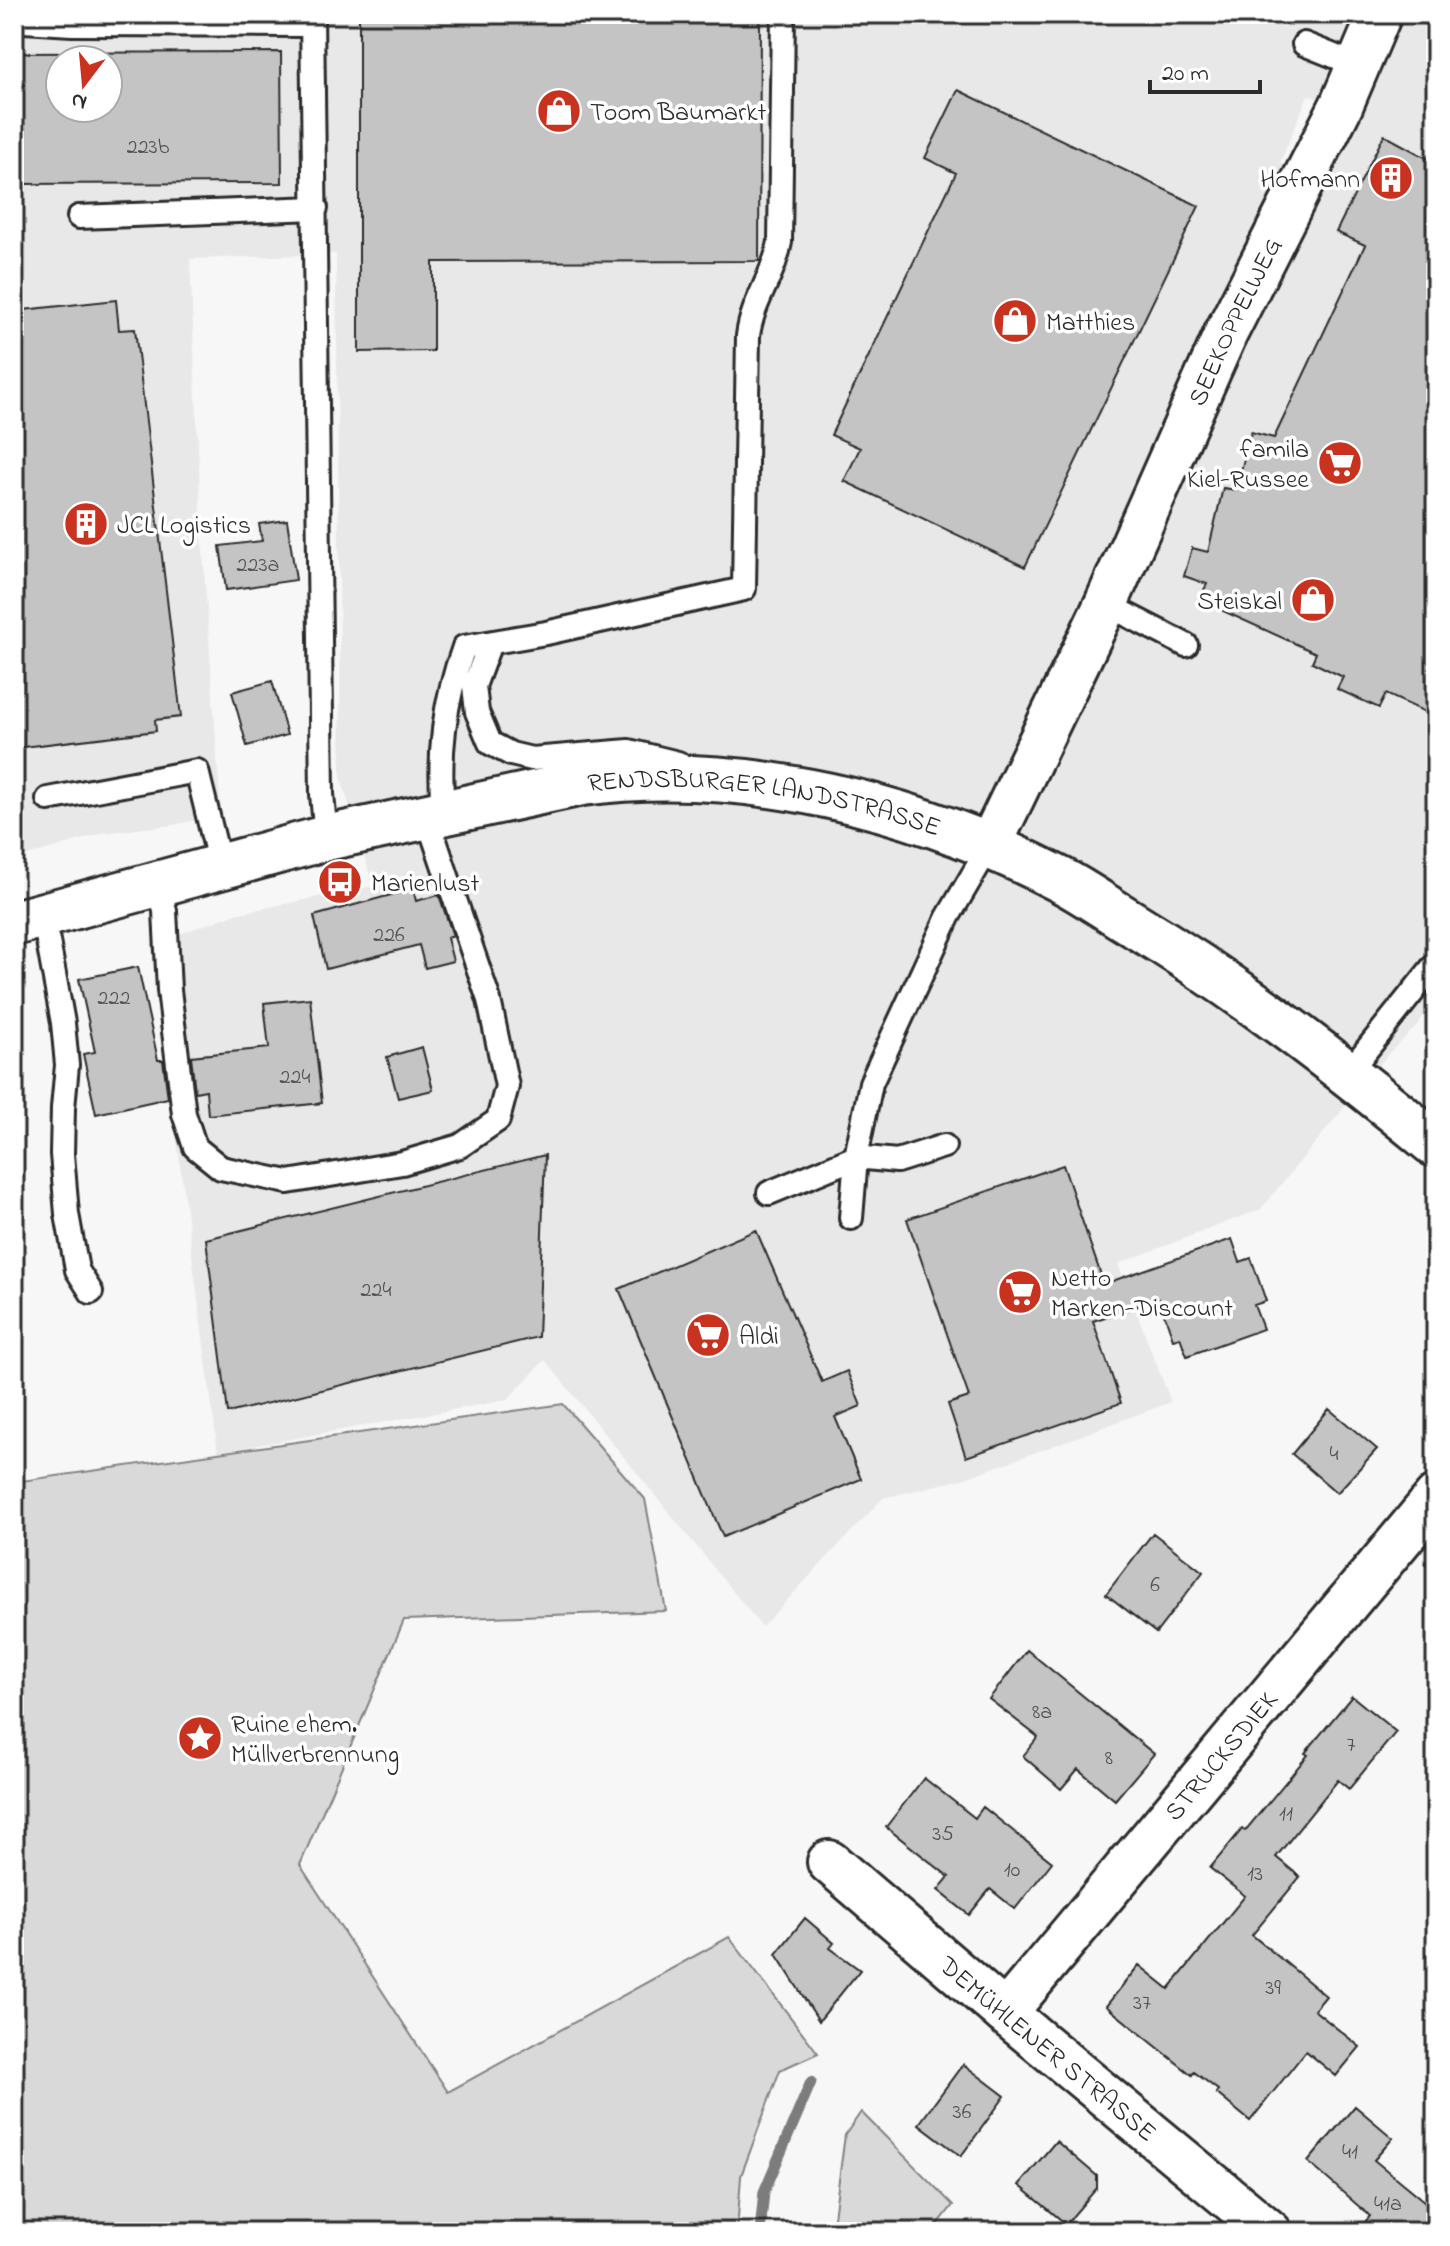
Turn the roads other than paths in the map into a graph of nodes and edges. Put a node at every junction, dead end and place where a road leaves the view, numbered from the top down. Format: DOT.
graph roads {
  1 [pos="21,14"];
  2 [pos="783,14"];
  3 [pos="1380,14"];
  4 [pos="312,20"];
  5 [pos="1304,44"];
  6 [pos="1359,66"];
  7 [pos="316,208"];
  8 [pos="79,217"];
  9 [pos="1106,604"];
  10 [pos="490,643"];
  11 [pos="1186,645"];
  12 [pos="741,780"];
  13 [pos="48,799"];
  14 [pos="435,814"];
  15 [pos="326,838"];
  16 [pos="989,847"];
  17 [pos="220,865"];
  18 [pos="159,882"];
  19 [pos="29,918"];
  20 [pos="1432,968"];
  21 [pos="1348,1073"];
  22 [pos="1436,1145"];
  23 [pos="944,1146"];
  24 [pos="856,1157"];
  25 [pos="769,1193"];
  26 [pos="851,1218"];
  27 [pos="91,1292"];
  28 [pos="1436,1497"];
  29 [pos="829,1862"];
  30 [pos="1005,2013"];
  31 [pos="1270,2232"];
  1 -- 4 [label="lane"];
  2 -- 10 [label="lane"];
  3 -- 6 [label="street, SEEKOPPELWEG"];
  4 -- 7 [label="lane"];
  5 -- 6 [label="lane"];
  6 -- 9 [label="street, SEEKOPPELWEG"];
  7 -- 8 [label="lane"];
  7 -- 15 [label="lane"];
  9 -- 11 [label="lane"];
  9 -- 16 [label="street, SEEKOPPELWEG"];
  10 -- 12 [label="lane"];
  10 -- 14 [label="lane"];
  12 -- 14 [label="street, RENDSBURGER LANDSTRASSE"];
  12 -- 16 [label="street, RENDSBURGER LANDSTRASSE"];
  13 -- 17 [label="lane"];
  14 -- 15 [label="street, RENDSBURGER LANDSTRASSE"];
  14 -- 18 [label="lane"];
  15 -- 17 [label="street, RENDSBURGER LANDSTRASSE"];
  16 -- 21 [label="street, RENDSBURGER LANDSTRASSE"];
  16 -- 24 [label="lane"];
  17 -- 18 [label="street, RENDSBURGER LANDSTRASSE"];
  18 -- 19 [label="street, RENDSBURGER LANDSTRASSE"];
  19 -- 27 [label="lane"];
  20 -- 21 [label="lane"];
  21 -- 22 [label="street, RENDSBURGER LANDSTRASSE"];
  23 -- 24 [label="lane"];
  24 -- 25 [label="lane"];
  24 -- 26 [label="lane"];
  28 -- 30 [label="street, STRUCKSDIEK"];
  29 -- 30 [label="street, DEMÜHLENER STRASSE"];
  30 -- 31 [label="street, DEMÜHLENER STRASSE"];
}
